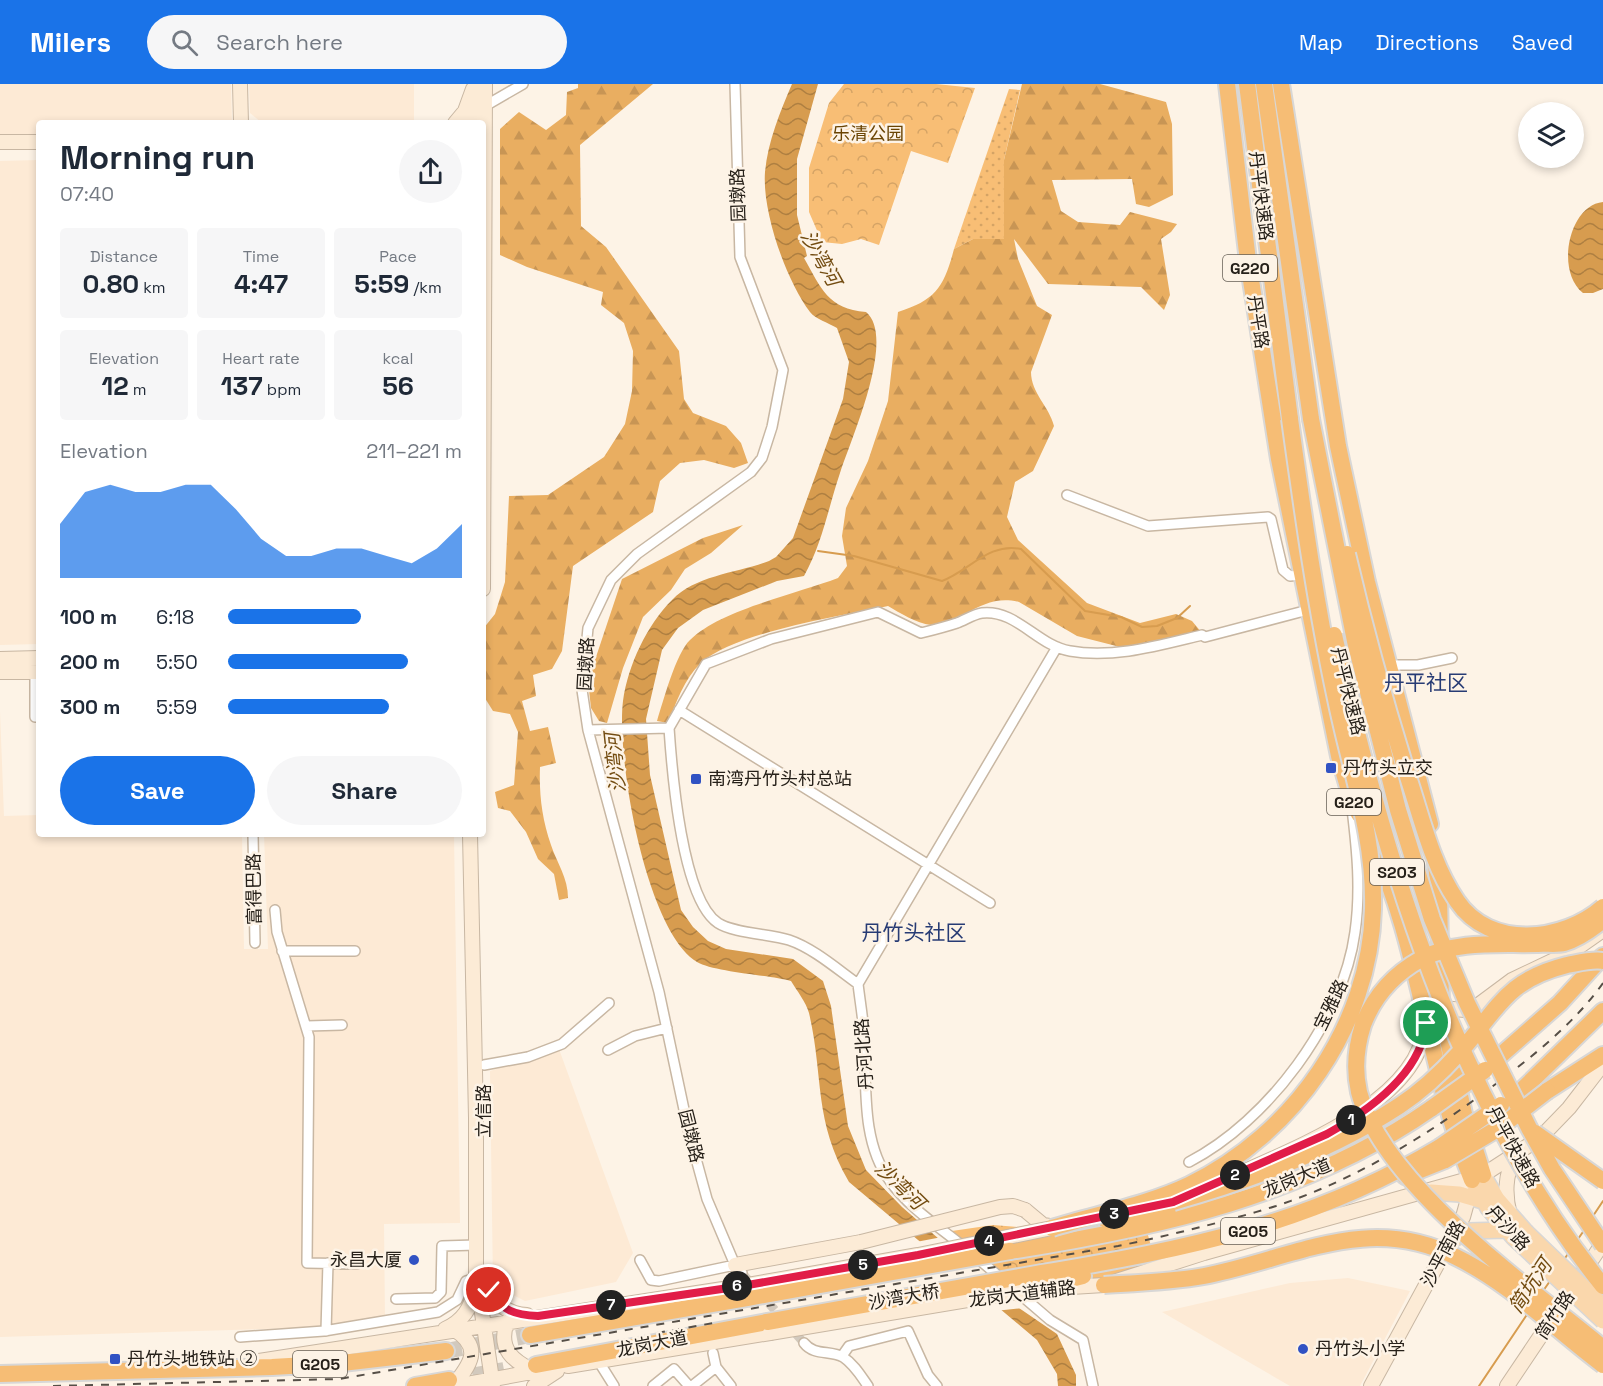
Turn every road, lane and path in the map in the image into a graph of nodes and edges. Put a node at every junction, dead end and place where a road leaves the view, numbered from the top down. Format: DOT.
graph roads {
  1 [pos="240,84"];
  2 [pos="523,84"];
  3 [pos="735,84"];
  4 [pos="1228,84"];
  5 [pos="1247,84"];
  6 [pos="1264,84"];
  7 [pos="1281,84"];
  8 [pos="477,86"];
  9 [pos="484,106"];
  10 [pos="241,120"];
  11 [pos="457,120"];
  12 [pos="473,120"];
  13 [pos="484,120"];
  14 [pos="0,142"];
  15 [pos="36,142"];
  16 [pos="1291,150"];
  17 [pos="36,151"];
  18 [pos="0,152"];
  19 [pos="1237,161"];
  20 [pos="1296,323"];
  21 [pos="1278,327"];
  22 [pos="1311,418"];
  23 [pos="1290,419"];
  24 [pos="1067,495"];
  25 [pos="1301,575"];
  26 [pos="1308,610"];
  27 [pos="1057,647"];
  28 [pos="36,658"];
  29 [pos="1452,658"];
  30 [pos="0,659"];
  31 [pos="1389,665"];
  32 [pos="0,672"];
  33 [pos="36,672"];
  34 [pos="1323,679"];
  35 [pos="36,694"];
  36 [pos="679,710"];
  37 [pos="36,717"];
  38 [pos="669,728"];
  39 [pos="588,730"];
  40 [pos="1350,794"];
  41 [pos="253,837"];
  42 [pos="470,839"];
  43 [pos="930,865"];
  44 [pos="1387,877"];
  45 [pos="1358,886"];
  46 [pos="990,903"];
  47 [pos="1603,907"];
  48 [pos="275,910"];
  49 [pos="1603,920"];
  50 [pos="1603,930"];
  51 [pos="475,935"];
  52 [pos="255,943"];
  53 [pos="282,951"];
  54 [pos="355,951"];
  55 [pos="1603,956"];
  56 [pos="1603,961"];
  57 [pos="858,984"];
  58 [pos="609,1003"];
  59 [pos="1441,1008"];
  60 [pos="1603,1011"];
  61 [pos="1426,1023"];
  62 [pos="342,1024"];
  63 [pos="307,1026"];
  64 [pos="666,1028"];
  65 [pos="608,1050"];
  66 [pos="1603,1055"];
  67 [pos="1603,1064"];
  68 [pos="484,1065"];
  69 [pos="480,1118"];
  70 [pos="1529,1128"];
  71 [pos="1443,1153"];
  72 [pos="1511,1160"];
  73 [pos="1190,1162"];
  74 [pos="1477,1178"];
  75 [pos="1603,1181"];
  76 [pos="1431,1192"];
  77 [pos="1253,1197"];
  78 [pos="1173,1202"];
  79 [pos="1394,1202"];
  80 [pos="1025,1210"];
  81 [pos="1052,1227"];
  82 [pos="1514,1229"];
  83 [pos="1450,1241"];
  84 [pos="1011,1243"];
  85 [pos="1603,1244"];
  86 [pos="476,1245"];
  87 [pos="918,1255"];
  88 [pos="640,1260"];
  89 [pos="328,1263"];
  90 [pos="357,1264"];
  91 [pos="1047,1278"];
  92 [pos="742,1280"];
  93 [pos="848,1280"];
  94 [pos="479,1281"];
  95 [pos="1104,1285"];
  96 [pos="1603,1286"];
  97 [pos="1028,1290"];
  98 [pos="396,1299"];
  99 [pos="1603,1306"];
  100 [pos="538,1316"];
  101 [pos="518,1319"];
  102 [pos="1603,1321"];
  103 [pos="487,1325"];
  104 [pos="768,1328"];
  105 [pos="455,1330"];
  106 [pos="326,1331"];
  107 [pos="431,1334"];
  108 [pos="530,1335"];
  109 [pos="240,1336"];
  110 [pos="804,1343"];
  111 [pos="1603,1348"];
  112 [pos="446,1351"];
  113 [pos="713,1353"];
  114 [pos="842,1356"];
  115 [pos="599,1362"];
  116 [pos="1603,1365"];
  117 [pos="195,1367"];
  118 [pos="564,1367"];
  119 [pos="716,1367"];
  120 [pos="535,1368"];
  121 [pos="0,1374"];
  122 [pos="497,1382"];
  123 [pos="453,1384"];
  124 [pos="415,1386"];
  125 [pos="534,1386"];
  126 [pos="614,1386"];
  127 [pos="653,1386"];
  128 [pos="691,1386"];
  129 [pos="731,1386"];
  130 [pos="868,1386"];
  131 [pos="937,1386"];
  132 [pos="1093,1386"];
  133 [pos="1371,1386"];
  134 [pos="1507,1386"];
  1 -- 10 [label="main road"];
  2 -- 9 [label="street"];
  3 -- 39 [label="street, 园墩路"];
  4 -- 19 [label="highway, 丹平路 / G220"];
  5 -- 21 [label="highway, 丹平快速路"];
  6 -- 20 [label="highway, 丹平快速路"];
  7 -- 16 [label="highway"];
  8 -- 9 [label="main road"];
  8 -- 11 [label="main road"];
  8 -- 12 [label="main road"];
  9 -- 13 [label="main road"];
  14 -- 15 [label="main road"];
  16 -- 20 [label="highway"];
  16 -- 31 [label="highway"];
  17 -- 18 [label="main road"];
  19 -- 21 [label="highway"];
  19 -- 25 [label="highway, 丹平路 / G220"];
  20 -- 22 [label="highway, 丹平快速路"];
  21 -- 23 [label="highway, 丹平快速路"];
  22 -- 47 [label="highway, bridge"];
  22 -- 70 [label="highway, 丹平快速路 / S203, bridge"];
  23 -- 81 [label="highway, bridge"];
  23 -- 96 [label="highway, 丹平快速路 / S203, bridge"];
  24 -- 25 [label="street"];
  25 -- 26 [label="highway, G220"];
  26 -- 27 [label="street"];
  26 -- 34 [label="highway, G220"];
  27 -- 36 [label="street"];
  27 -- 43 [label="street"];
  28 -- 30 [label="main road"];
  29 -- 31 [label="street"];
  31 -- 34 [label="highway"];
  31 -- 59 [label="highway"];
  32 -- 33 [label="main road"];
  34 -- 40 [label="highway, G220"];
  35 -- 37 [label="street"];
  36 -- 38 [label="street"];
  36 -- 43 [label="street"];
  38 -- 39 [label="street"];
  38 -- 57 [label="street"];
  39 -- 64 [label="street, 园墩路"];
  40 -- 44 [label="highway, G220"];
  40 -- 45 [label="street, 宝雅路"];
  41 -- 52 [label="street, 富得巴路"];
  42 -- 51 [label="main road, 立信路"];
  43 -- 46 [label="street"];
  43 -- 57 [label="street"];
  44 -- 45 [label="street"];
  44 -- 61 [label="highway, G220"];
  45 -- 73 [label="street, 宝雅路"];
  48 -- 53 [label="street"];
  49 -- 111 [label="highway, bridge"];
  50 -- 59 [label="main road"];
  51 -- 68 [label="main road, 立信路"];
  51 -- 69 [label="main road, 立信路"];
  53 -- 54 [label="street"];
  53 -- 63 [label="street"];
  55 -- 77 [label="highway, 龙岗大道 / G205, bridge"];
  56 -- 78 [label="highway, bridge"];
  57 -- 132 [label="street, 丹河北路"];
  58 -- 68 [label="street"];
  59 -- 74 [label="highway"];
  60 -- 71 [label="highway, bridge"];
  61 -- 74 [label="highway, G220"];
  61 -- 78 [label="main road"];
  62 -- 63 [label="street"];
  63 -- 89 [label="street"];
  64 -- 65 [label="street"];
  64 -- 92 [label="street, 园墩路"];
  66 -- 71 [label="highway, bridge"];
  67 -- 72 [label="main road"];
  68 -- 69 [label="main road, 立信路"];
  69 -- 86 [label="main road, 立信路"];
  69 -- 94 [label="main road, 立信路"];
  70 -- 75 [label="highway, bridge"];
  70 -- 85 [label="highway, 丹平快速路 / S203, bridge"];
  71 -- 91 [label="highway, 龙岗大道 / G205"];
  72 -- 74 [label="main road"];
  72 -- 74 [label="main road"];
  72 -- 82 [label="main road"];
  74 -- 76 [label="main road"];
  74 -- 82 [label="main road, 丹沙路"];
  74 -- 82 [label="main road, 丹沙路"];
  74 -- 83 [label="main road, 沙平南路"];
  76 -- 79 [label="main road, 龙岗大道辅路"];
  77 -- 81 [label="highway"];
  77 -- 84 [label="highway, 龙岗大道 / G205"];
  78 -- 81 [label="main road"];
  79 -- 83 [label="main road"];
  79 -- 95 [label="main road, 龙岗大道辅路"];
  80 -- 81 [label="main road"];
  80 -- 84 [label="main road"];
  80 -- 92 [label="main road, bridge"];
  81 -- 84 [label="main road, bridge"];
  82 -- 83 [label="main road"];
  82 -- 99 [label="main road, 丹沙路, bridge"];
  82 -- 102 [label="main road, 丹沙路, bridge"];
  83 -- 133 [label="main road, 沙平南路"];
  84 -- 87 [label="main road, bridge"];
  84 -- 93 [label="highway, 沙湾大桥 / G205, bridge"];
  85 -- 134 [label="main road, 简竹路"];
  86 -- 94 [label="main road, 立信路"];
  86 -- 98 [label="street"];
  87 -- 92 [label="main road, bridge"];
  87 -- 93 [label="highway, bridge"];
  88 -- 92 [label="street"];
  89 -- 90 [label="street"];
  89 -- 106 [label="street"];
  91 -- 97 [label="highway"];
  91 -- 104 [label="highway, 沙湾大桥 / G205, bridge"];
  92 -- 93 [label="highway, 沙湾大桥 / G205, bridge"];
  92 -- 100 [label="main road"];
  92 -- 108 [label="highway, 龙岗大道 / G205"];
  94 -- 100 [label="main road"];
  94 -- 103 [label="main road, 立信路"];
  94 -- 106 [label="street"];
  94 -- 107 [label="main road"];
  95 -- 97 [label="main road, 龙岗大道辅路"];
  95 -- 116 [label="highway, bridge"];
  97 -- 104 [label="main road, 龙岗大道辅路, bridge"];
  100 -- 101 [label="main road"];
  101 -- 103 [label="main road"];
  101 -- 120 [label="main road"];
  103 -- 105 [label="main road"];
  103 -- 122 [label="main road, 立信路"];
  104 -- 115 [label="main road, 龙岗大道辅路"];
  104 -- 120 [label="highway, 龙岗大道 / G205"];
  105 -- 107 [label="main road"];
  105 -- 123 [label="main road"];
  106 -- 109 [label="street"];
  107 -- 117 [label="main road"];
  110 -- 114 [label="street"];
  112 -- 117 [label="highway, G205"];
  113 -- 119 [label="street"];
  114 -- 130 [label="street"];
  114 -- 131 [label="street"];
  115 -- 118 [label="main road, 龙岗大道辅路"];
  115 -- 126 [label="street"];
  117 -- 121 [label="highway, G205"];
  118 -- 120 [label="main road, 龙岗大道辅路"];
  118 -- 125 [label="main road"];
  119 -- 128 [label="street"];
  119 -- 129 [label="street"];
  120 -- 122 [label="main road, 龙岗大道辅路"];
  122 -- 123 [label="main road, 龙岗大道辅路"];
  123 -- 124 [label="highway"];
  127 -- 128 [label="street"];
}
